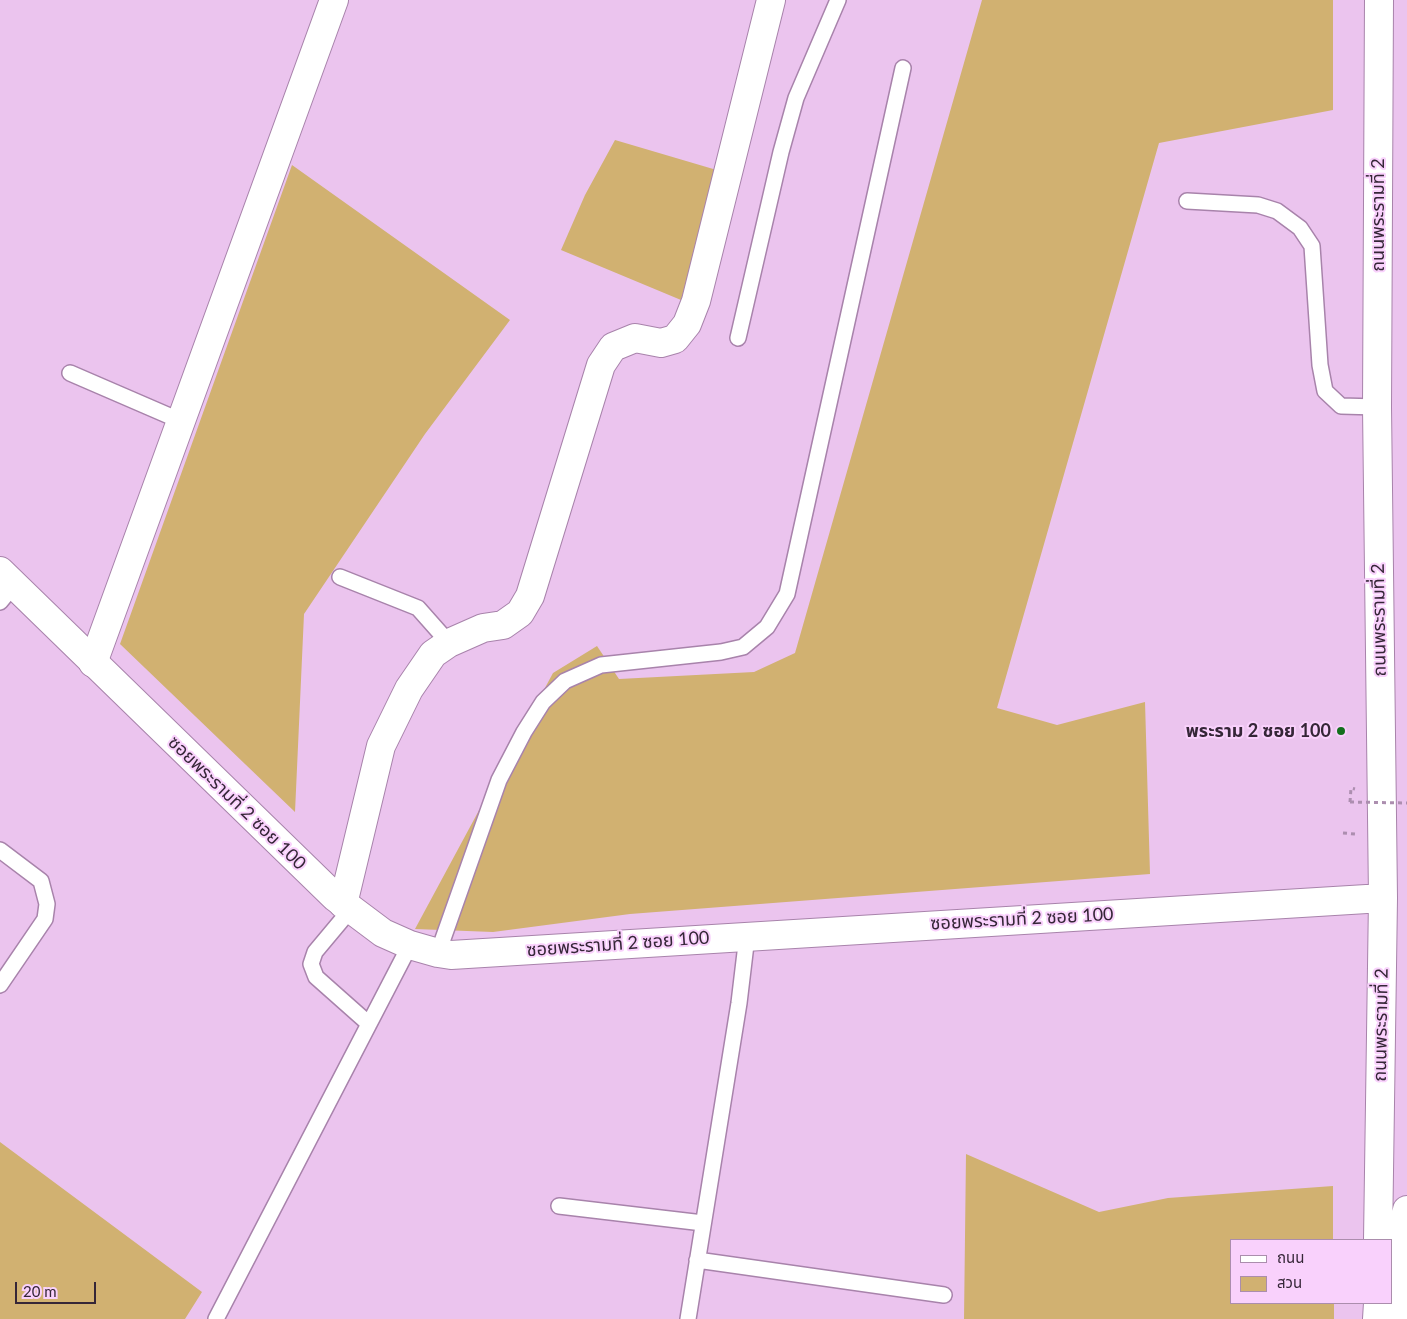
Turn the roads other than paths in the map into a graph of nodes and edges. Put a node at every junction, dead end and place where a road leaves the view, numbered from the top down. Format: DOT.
graph roads {
  1 [pos="334,0"];
  2 [pos="771,0"];
  3 [pos="838,0"];
  4 [pos="1379,0"];
  5 [pos="903,68"];
  6 [pos="1187,201"];
  7 [pos="738,338"];
  8 [pos="70,373"];
  9 [pos="1377,407"];
  10 [pos="181,421"];
  11 [pos="340,577"];
  12 [pos="5,586"];
  13 [pos="449,643"];
  14 [pos="93,663"];
  15 [pos="0,850"];
  16 [pos="1383,898"];
  17 [pos="347,906"];
  18 [pos="746,936"];
  19 [pos="410,945"];
  20 [pos="438,953"];
  21 [pos="0,985"];
  22 [pos="369,1024"];
  23 [pos="559,1206"];
  24 [pos="1407,1210"];
  25 [pos="703,1223"];
  26 [pos="1378,1239"];
  27 [pos="698,1260"];
  28 [pos="944,1295"];
  29 [pos="1378,1304"];
  30 [pos="216,1319"];
  31 [pos="688,1319"];
  32 [pos="1377,1319"];
  33 [pos="1403,1319"];
  1 -- 10 [label="main road"];
  2 -- 13 [label="main road"];
  3 -- 7 [label="lane"];
  4 -- 9 [label="main road, ถนนพระรามที่ 2"];
  5 -- 20 [label="lane"];
  6 -- 9 [label="lane"];
  8 -- 10 [label="lane"];
  9 -- 16 [label="main road, ถนนพระรามที่ 2"];
  10 -- 14 [label="main road"];
  11 -- 13 [label="lane"];
  12 -- 14 [label="main road, ซอยพระรามที่ 2 ซอย 100"];
  13 -- 17 [label="main road"];
  14 -- 17 [label="main road, ซอยพระรามที่ 2 ซอย 100"];
  15 -- 21 [label="lane"];
  16 -- 18 [label="main road, ซอยพระรามที่ 2 ซอย 100"];
  16 -- 26 [label="main road, ถนนพระรามที่ 2"];
  17 -- 19 [label="main road, ซอยพระรามที่ 2 ซอย 100"];
  17 -- 22 [label="lane"];
  18 -- 20 [label="main road, ซอยพระรามที่ 2 ซอย 100"];
  18 -- 25 [label="lane"];
  19 -- 20 [label="main road, ซอยพระรามที่ 2 ซอย 100"];
  19 -- 22 [label="lane"];
  22 -- 30 [label="lane"];
  23 -- 25 [label="lane"];
  24 -- 33 [label="main road"];
  25 -- 27 [label="lane"];
  27 -- 28 [label="lane"];
  27 -- 31 [label="lane"];
  29 -- 32 [label="main road"];
}
